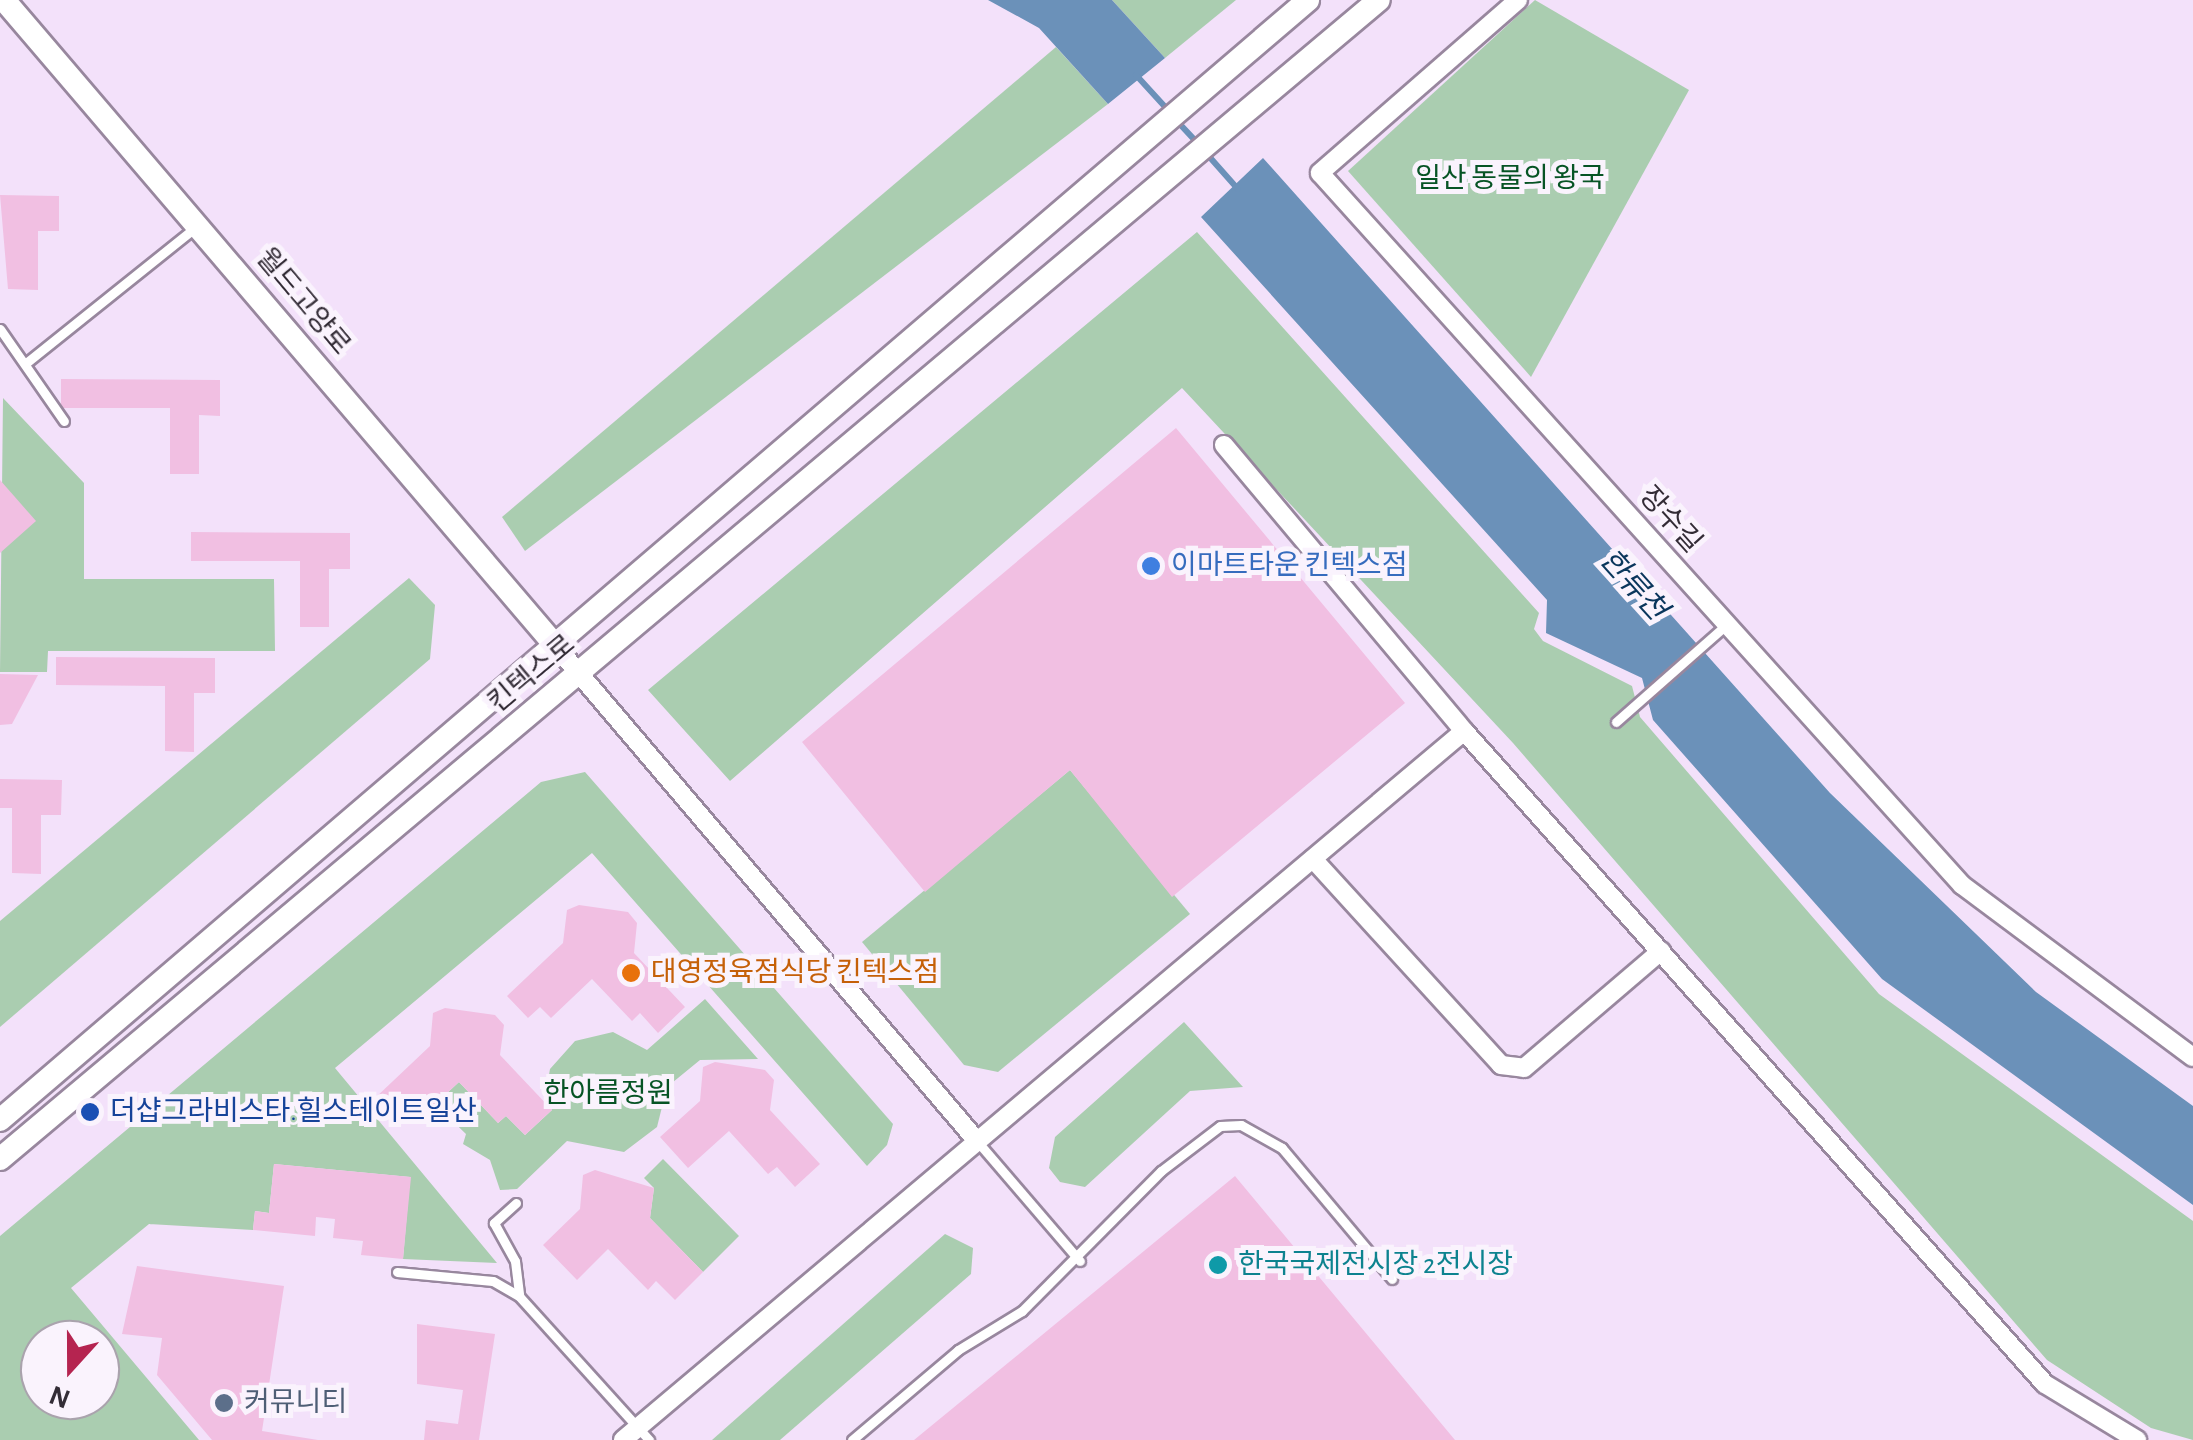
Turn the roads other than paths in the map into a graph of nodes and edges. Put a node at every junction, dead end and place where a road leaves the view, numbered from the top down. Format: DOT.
graph roads {
  1 [pos="4,0"];
  2 [pos="1308,0"];
  3 [pos="1378,0"];
  4 [pos="1518,0"];
  5 [pos="200,225"];
  6 [pos="0,329"];
  7 [pos="26,363"];
  8 [pos="64,421"];
  9 [pos="1224,445"];
  10 [pos="1726,624"];
  11 [pos="554,644"];
  12 [pos="577,675"];
  13 [pos="1616,722"];
  14 [pos="1464,731"];
  15 [pos="1313,859"];
  16 [pos="1660,950"];
  17 [pos="2193,1057"];
  18 [pos="0,1120"];
  19 [pos="977,1140"];
  20 [pos="0,1159"];
  21 [pos="516,1202"];
  22 [pos="1080,1261"];
  23 [pos="397,1272"];
  24 [pos="1392,1280"];
  25 [pos="519,1296"];
  26 [pos="636,1435"];
  27 [pos="852,1440"];
  28 [pos="2137,1440"];
  1 -- 5 [label="main road, 월드고양로"];
  2 -- 11 [label="main road, 킨텍스로"];
  3 -- 12 [label="main road, 킨텍스로"];
  4 -- 10 [label="street, 장수길"];
  5 -- 7 [label="lane"];
  5 -- 11 [label="main road, 월드고양로"];
  6 -- 7 [label="lane"];
  7 -- 8 [label="lane"];
  9 -- 14 [label="street"];
  10 -- 13 [label="lane"];
  10 -- 17 [label="street, 장수길"];
  11 -- 12 [label="street"];
  11 -- 18 [label="main road, 킨텍스로"];
  12 -- 19 [label="street"];
  12 -- 20 [label="main road, 킨텍스로"];
  14 -- 15 [label="street"];
  14 -- 16 [label="street"];
  15 -- 16 [label="street"];
  15 -- 19 [label="street"];
  16 -- 28 [label="street"];
  19 -- 22 [label="lane"];
  19 -- 26 [label="street"];
  21 -- 25 [label="lane"];
  22 -- 24 [label="lane"];
  22 -- 27 [label="lane"];
  23 -- 25 [label="lane"];
  25 -- 26 [label="lane"];
}
